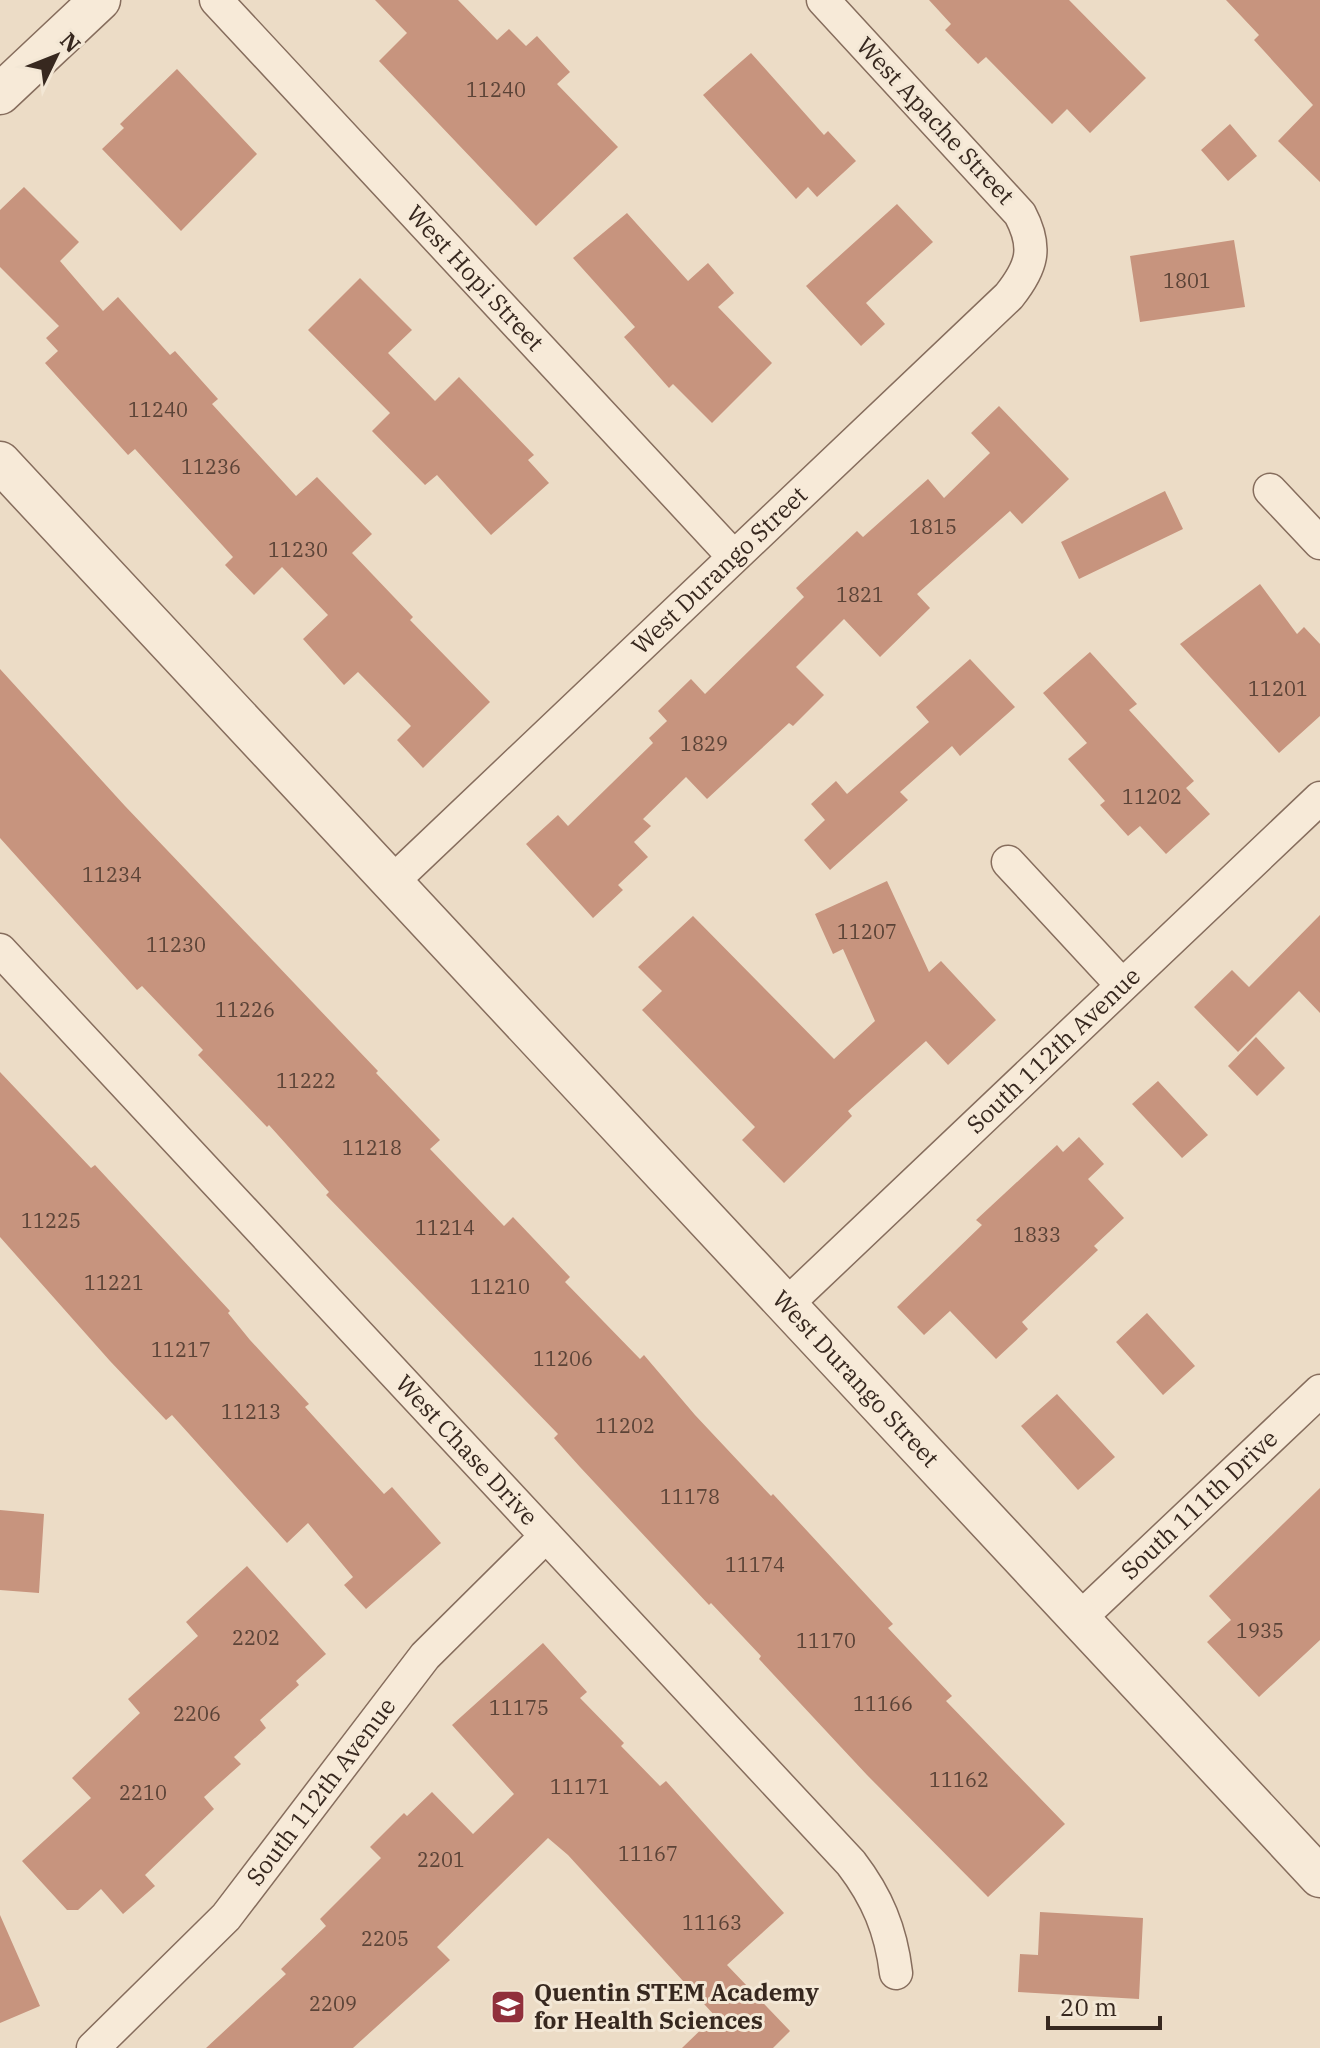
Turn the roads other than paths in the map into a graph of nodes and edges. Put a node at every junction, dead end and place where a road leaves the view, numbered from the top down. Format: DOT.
graph roads {
  1 [pos="100,0"];
  2 [pos="216,0"];
  3 [pos="823,0"];
  4 [pos="0,94"];
  5 [pos="1033,249"];
  6 [pos="10,472"];
  7 [pos="1270,490"];
  8 [pos="1320,543"];
  9 [pos="733,556"];
  10 [pos="1320,798"];
  11 [pos="1008,862"];
  12 [pos="392,882"];
  13 [pos="0,950"];
  14 [pos="1122,985"];
  15 [pos="787,1304"];
  16 [pos="1320,1391"];
  17 [pos="546,1536"];
  18 [pos="1079,1619"];
  19 [pos="1320,1877"];
  20 [pos="896,1973"];
  21 [pos="93,2048"];
  1 -- 4 [label="street"];
  2 -- 9 [label="street, West Hopi Street"];
  3 -- 5 [label="street, West Apache Street"];
  5 -- 9 [label="street, West Durango Street"];
  6 -- 12 [label="street, West Durango Street"];
  7 -- 8 [label="street"];
  9 -- 12 [label="street, West Durango Street"];
  10 -- 14 [label="street, South 112th Avenue"];
  11 -- 14 [label="street"];
  12 -- 15 [label="street, West Durango Street"];
  13 -- 17 [label="street, West Chase Drive"];
  14 -- 15 [label="street, South 112th Avenue"];
  15 -- 18 [label="street, West Durango Street"];
  16 -- 18 [label="street, South 111th Drive"];
  17 -- 20 [label="street, West Chase Drive"];
  17 -- 21 [label="street, South 112th Avenue"];
  18 -- 19 [label="street, West Durango Street"];
}
